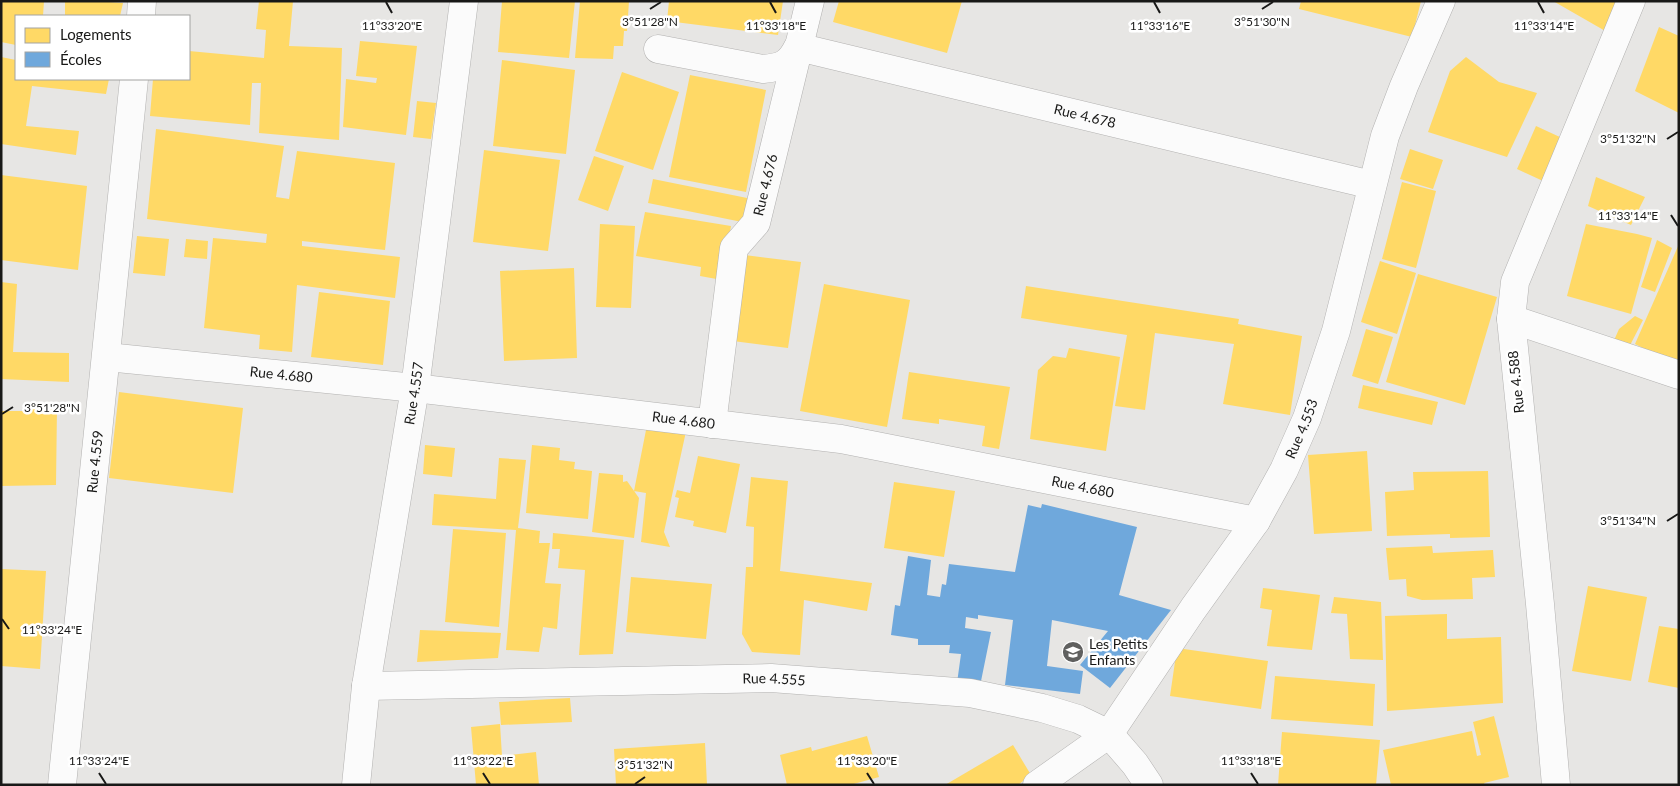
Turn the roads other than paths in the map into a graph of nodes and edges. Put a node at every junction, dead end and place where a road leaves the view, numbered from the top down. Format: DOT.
graph roads {
  1 [pos="142,1"];
  2 [pos="464,1"];
  3 [pos="810,1"];
  4 [pos="1441,1"];
  5 [pos="1631,1"];
  6 [pos="140,15"];
  7 [pos="798,47"];
  8 [pos="658,49"];
  9 [pos="134,80"];
  10 [pos="1372,185"];
  11 [pos="1511,319"];
  12 [pos="107,357"];
  13 [pos="1679,375"];
  14 [pos="415,388"];
  15 [pos="712,424"];
  16 [pos="1256,521"];
  17 [pos="366,686"];
  18 [pos="1109,734"];
  19 [pos="62,785"];
  20 [pos="356,785"];
  21 [pos="1037,785"];
  22 [pos="1149,785"];
  23 [pos="1556,785"];
  1 -- 6 [label="street"];
  2 -- 14 [label="street, Rue 4.557"];
  3 -- 7 [label="street, Rue 4.676"];
  4 -- 10 [label="street, Rue 4.553"];
  5 -- 11 [label="street, Rue 4.588"];
  7 -- 8 [label="street"];
  7 -- 10 [label="street, Rue 4.678"];
  7 -- 15 [label="street, Rue 4.676"];
  9 -- 12 [label="street, Rue 4.559"];
  10 -- 16 [label="street, Rue 4.553"];
  11 -- 13 [label="street"];
  11 -- 23 [label="street, Rue 4.588"];
  12 -- 14 [label="street, Rue 4.680"];
  12 -- 19 [label="street, Rue 4.559"];
  14 -- 15 [label="street, Rue 4.680"];
  14 -- 17 [label="street, Rue 4.557"];
  15 -- 16 [label="street, Rue 4.680"];
  16 -- 18 [label="street, Rue 4.553"];
  17 -- 18 [label="street, Rue 4.555"];
  17 -- 20 [label="street, Rue 4.557"];
  18 -- 21 [label="street, Rue 4.553"];
  18 -- 22 [label="street, Rue 4.555"];
}
